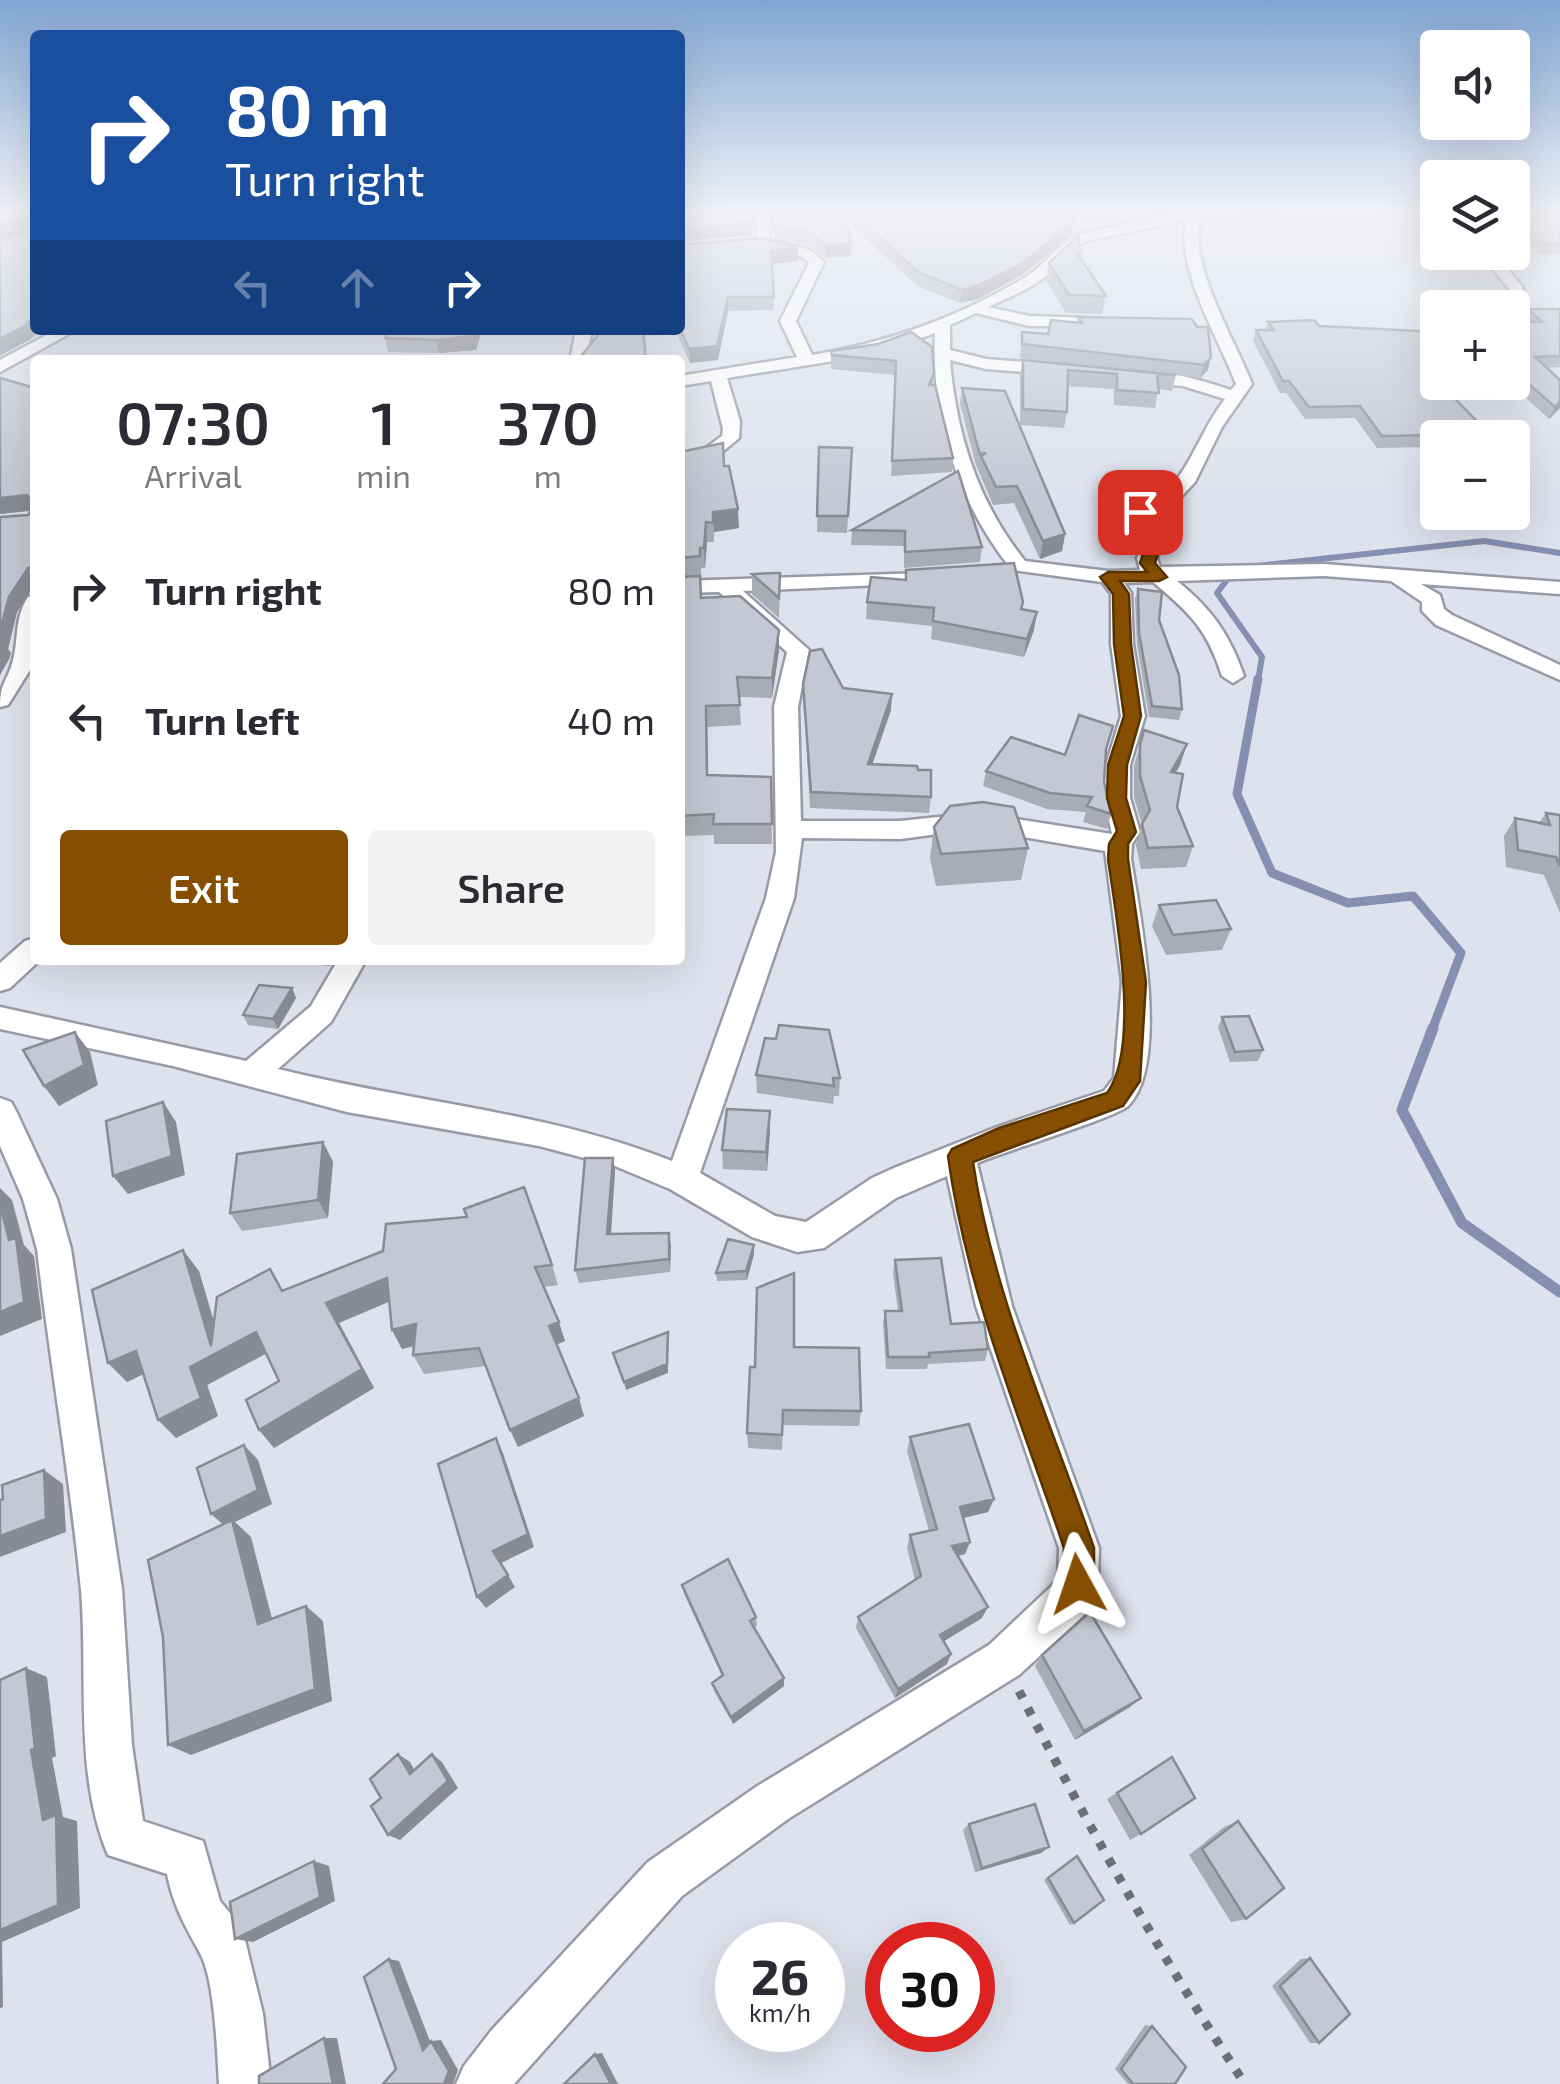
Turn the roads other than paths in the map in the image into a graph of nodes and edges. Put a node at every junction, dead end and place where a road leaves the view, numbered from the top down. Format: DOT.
graph roads {
  1 [pos="795,307"];
  2 [pos="981,307"];
  3 [pos="1208,307"];
  4 [pos="978,309"];
  5 [pos="1102,323"];
  6 [pos="943,326"];
  7 [pos="59,335"];
  8 [pos="942,353"];
  9 [pos="807,361"];
  10 [pos="0,367"];
  11 [pos="1080,371"];
  12 [pos="1114,374"];
  13 [pos="718,376"];
  14 [pos="685,380"];
  15 [pos="1236,397"];
  16 [pos="685,461"];
  17 [pos="1389,574"];
  18 [pos="964,575"];
  19 [pos="1108,577"];
  20 [pos="1159,577"];
  21 [pos="685,586"];
  22 [pos="726,587"];
  23 [pos="1560,588"];
  24 [pos="30,610"];
  25 [pos="30,648"];
  26 [pos="0,651"];
  27 [pos="1560,673"];
  28 [pos="1233,676"];
  29 [pos="0,700"];
  30 [pos="789,829"];
  31 [pos="1118,844"];
  32 [pos="30,953"];
  33 [pos="349,965"];
  34 [pos="0,980"];
  35 [pos="0,1018"];
  36 [pos="253,1073"];
  37 [pos="0,1110"];
  38 [pos="960,1156"];
  39 [pos="682,1178"];
  40 [pos="245,2084"];
  41 [pos="482,2084"];
  1 -- 9 [label="street"];
  2 -- 4 [label="street"];
  3 -- 15 [label="street"];
  4 -- 5 [label="street"];
  4 -- 6 [label="street"];
  6 -- 8 [label="street"];
  6 -- 9 [label="street"];
  7 -- 10 [label="street"];
  8 -- 11 [label="street"];
  8 -- 19 [label="street"];
  9 -- 13 [label="street"];
  12 -- 15 [label="street"];
  13 -- 14 [label="street"];
  13 -- 16 [label="street"];
  15 -- 20 [label="street"];
  17 -- 20 [label="street"];
  17 -- 23 [label="street"];
  17 -- 27 [label="street"];
  18 -- 22 [label="street"];
  19 -- 20 [label="street"];
  19 -- 31 [label="street"];
  20 -- 28 [label="street"];
  21 -- 22 [label="street"];
  22 -- 30 [label="street"];
  24 -- 25 [label="street"];
  25 -- 26 [label="street"];
  25 -- 29 [label="street"];
  30 -- 31 [label="street"];
  30 -- 39 [label="street"];
  31 -- 38 [label="street"];
  32 -- 34 [label="street"];
  33 -- 36 [label="street"];
  35 -- 36 [label="street"];
  36 -- 39 [label="street"];
  37 -- 40 [label="street"];
  38 -- 39 [label="street"];
  38 -- 41 [label="street"];
}
